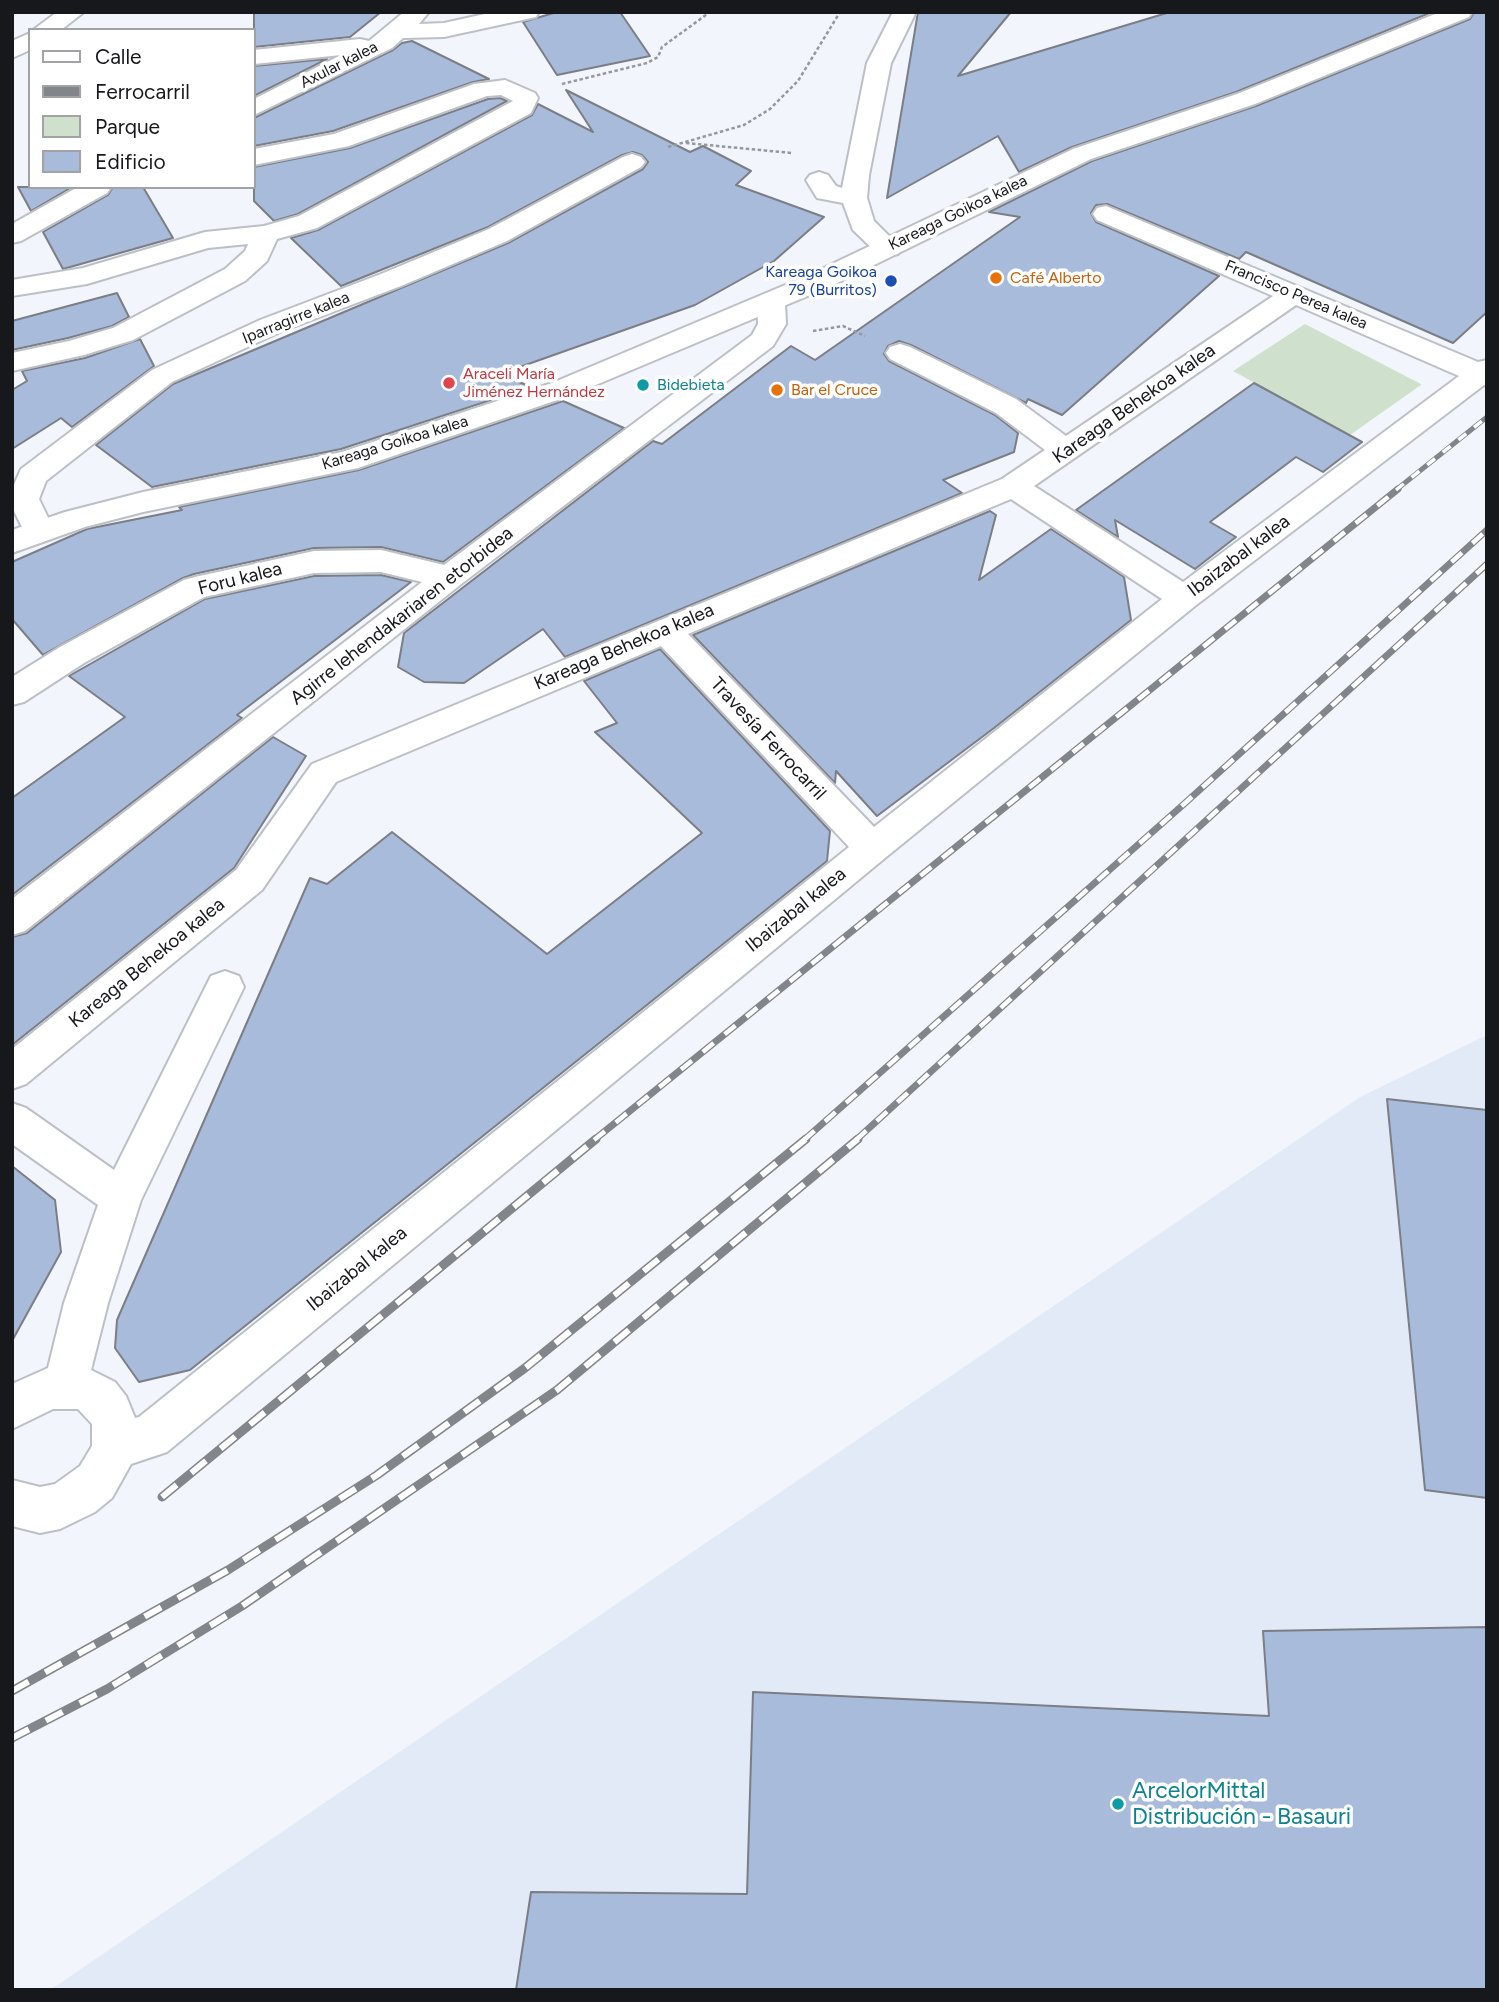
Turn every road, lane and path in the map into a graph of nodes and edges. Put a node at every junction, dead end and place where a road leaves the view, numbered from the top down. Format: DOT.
graph roads {
  1 [pos="73,12"];
  2 [pos="418,12"];
  3 [pos="528,12"];
  4 [pos="710,12"];
  5 [pos="840,12"];
  6 [pos="905,12"];
  7 [pos="1461,12"];
  8 [pos="48,28"];
  9 [pos="392,37"];
  10 [pos="28,41"];
  11 [pos="12,51"];
  12 [pos="256,57"];
  13 [pos="555,86"];
  14 [pos="256,107"];
  15 [pos="682,143"];
  16 [pos="800,154"];
  17 [pos="256,157"];
  18 [pos="632,162"];
  19 [pos="820,180"];
  20 [pos="95,189"];
  21 [pos="854,198"];
  22 [pos="68,202"];
  23 [pos="1106,214"];
  24 [pos="12,216"];
  25 [pos="266,234"];
  26 [pos="12,236"];
  27 [pos="888,248"];
  28 [pos="12,288"];
  29 [pos="1294,294"];
  30 [pos="771,302"];
  31 [pos="900,353"];
  32 [pos="12,362"];
  33 [pos="1485,374"];
  34 [pos="1067,451"];
  35 [pos="1013,486"];
  36 [pos="39,532"];
  37 [pos="12,542"];
  38 [pos="449,577"];
  39 [pos="1184,598"];
  40 [pos="665,630"];
  41 [pos="12,692"];
  42 [pos="872,848"];
  43 [pos="12,920"];
  44 [pos="225,986"];
  45 [pos="12,1072"];
  46 [pos="12,1120"];
  47 [pos="121,1198"];
  48 [pos="65,1386"];
  49 [pos="12,1408"];
  50 [pos="115,1446"];
  51 [pos="12,1503"];
  1 -- 8 [label="street"];
  2 -- 9 [label="street, Axular kalea"];
  3 -- 9 [label="street"];
  4 -- 13 [label="path"];
  5 -- 15 [label="path"];
  6 -- 21 [label="street"];
  7 -- 27 [label="street, Kareaga Goikoa kalea"];
  9 -- 12 [label="street"];
  9 -- 14 [label="street, Axular kalea"];
  10 -- 11 [label="street"];
  15 -- 16 [label="path"];
  15 -- 18 [label="path"];
  17 -- 25 [label="street"];
  18 -- 36 [label="street, Iparragirre kalea"];
  19 -- 21 [label="street"];
  20 -- 22 [label="street"];
  21 -- 27 [label="street"];
  22 -- 24 [label="street"];
  22 -- 26 [label="street"];
  23 -- 29 [label="street, Francisco Perea kalea"];
  25 -- 28 [label="street"];
  25 -- 32 [label="street"];
  27 -- 30 [label="street, Kareaga Goikoa kalea"];
  29 -- 33 [label="street, Francisco Perea kalea"];
  29 -- 34 [label="street, Kareaga Behekoa kalea"];
  30 -- 36 [label="street, Kareaga Goikoa kalea"];
  30 -- 38 [label="street, Agirre lehendakariaren etorbidea"];
  31 -- 34 [label="street"];
  33 -- 39 [label="street, Ibaizabal kalea"];
  34 -- 35 [label="street, Kareaga Behekoa kalea"];
  35 -- 39 [label="street"];
  35 -- 40 [label="street, Kareaga Behekoa kalea"];
  36 -- 37 [label="street, Kareaga Goikoa kalea"];
  38 -- 41 [label="street, Foru kalea"];
  38 -- 43 [label="street, Agirre lehendakariaren etorbidea"];
  39 -- 42 [label="street, Ibaizabal kalea"];
  40 -- 42 [label="street, Travesía Ferrocarril"];
  40 -- 45 [label="street, Kareaga Behekoa kalea"];
  42 -- 50 [label="street, Ibaizabal kalea"];
  44 -- 47 [label="street"];
  46 -- 47 [label="street"];
  47 -- 48 [label="street"];
  48 -- 49 [label="street"];
  48 -- 50 [label="street"];
  50 -- 51 [label="street"];
}
